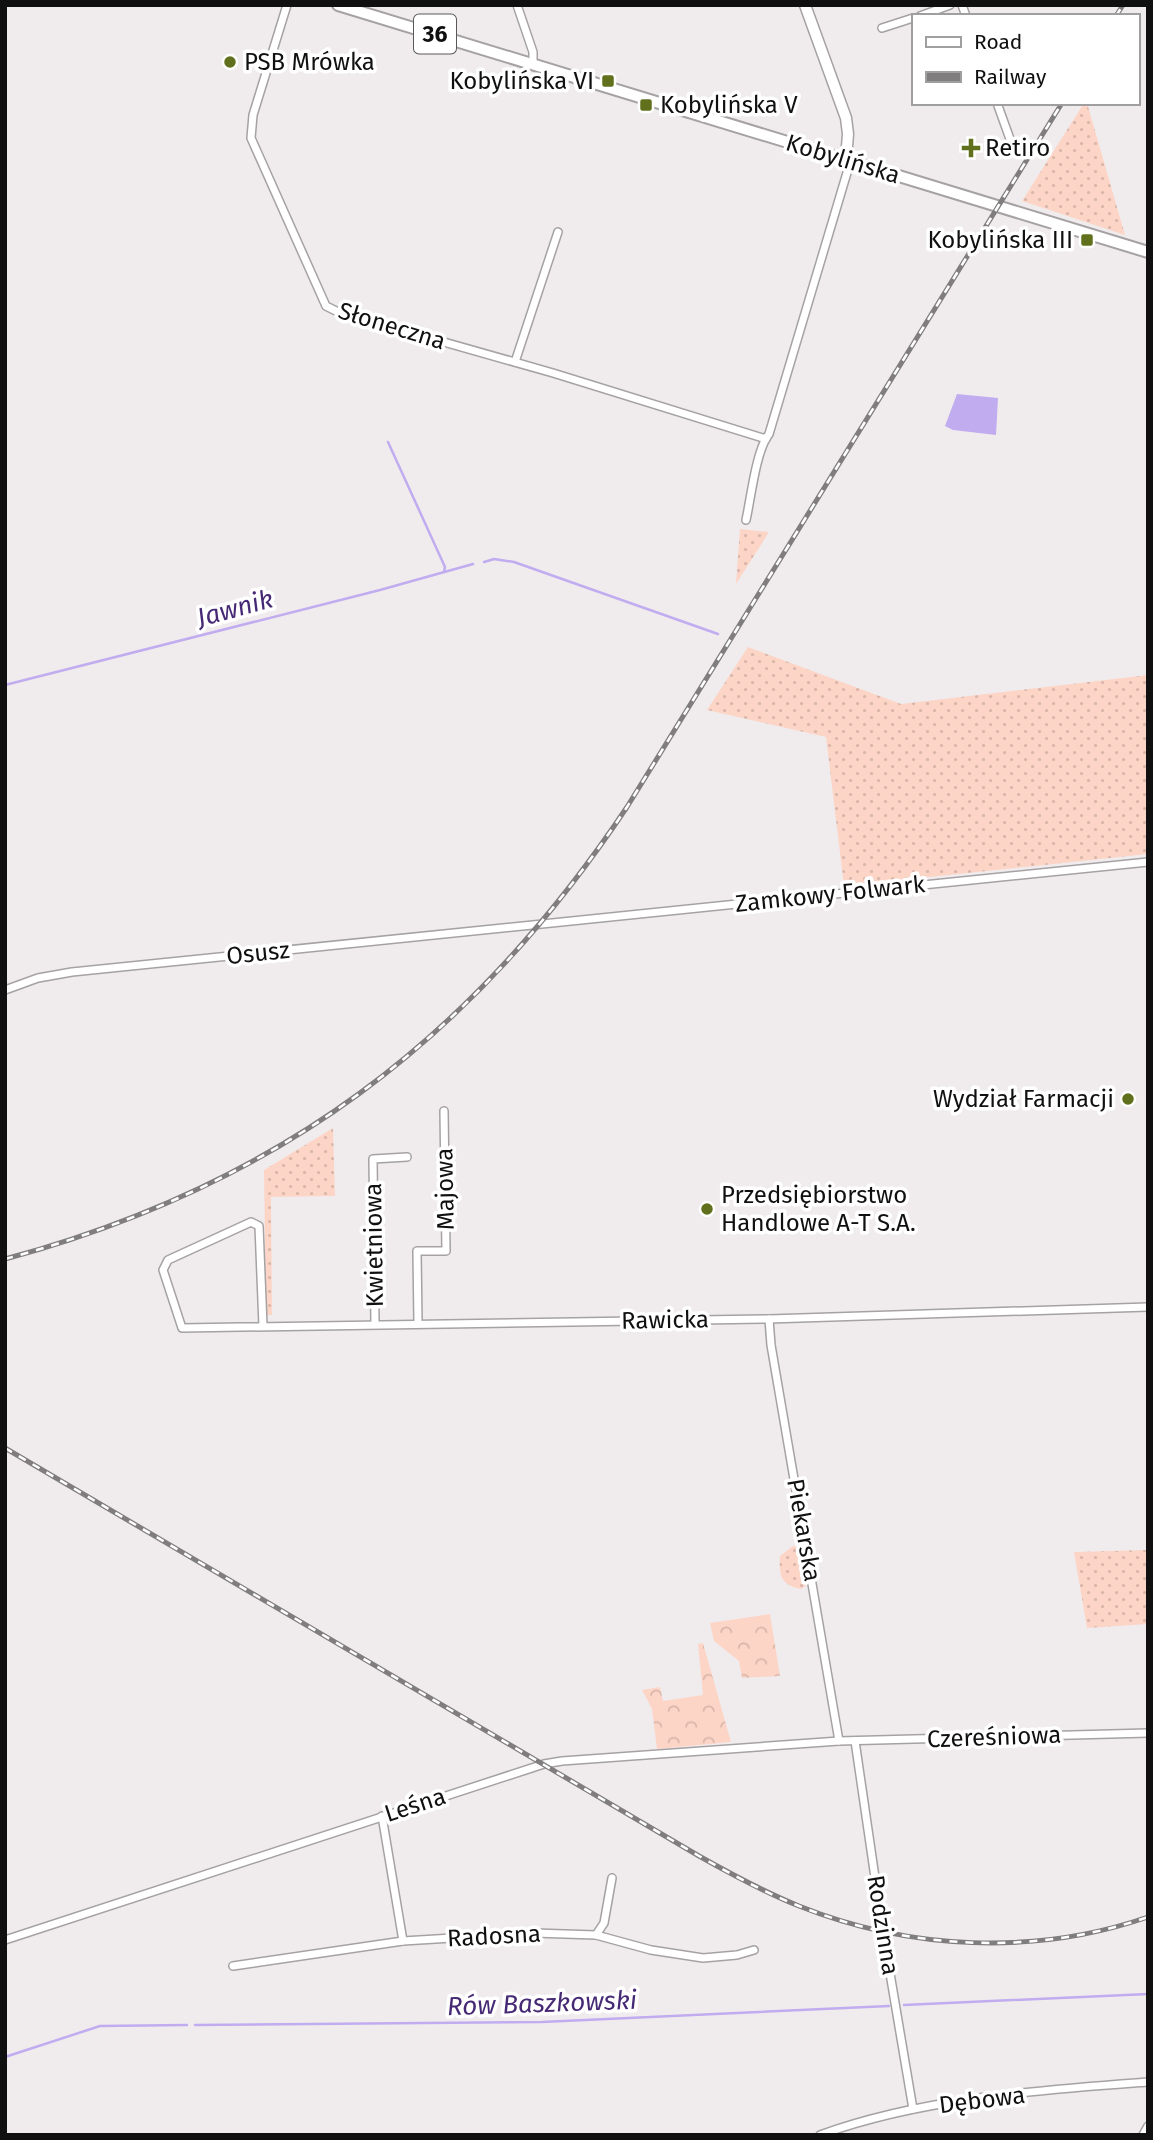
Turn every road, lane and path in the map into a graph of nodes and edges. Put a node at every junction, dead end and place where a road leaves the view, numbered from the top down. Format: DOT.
graph roads {
  1 [pos="287,5"];
  2 [pos="338,5"];
  3 [pos="517,5"];
  4 [pos="805,5"];
  5 [pos="950,5"];
  6 [pos="925,14"];
  7 [pos="912,18"];
  8 [pos="882,28"];
  9 [pos="533,64"];
  10 [pos="998,105"];
  11 [pos="1010,139"];
  12 [pos="846,159"];
  13 [pos="558,232"];
  14 [pos="1148,252"];
  15 [pos="515,362"];
  16 [pos="765,439"];
  17 [pos="746,520"];
  18 [pos="1148,862"];
  19 [pos="513,927"];
  20 [pos="5,990"];
  21 [pos="444,1111"];
  22 [pos="407,1157"];
  23 [pos="1148,1307"];
  24 [pos="769,1319"];
  25 [pos="418,1323"];
  26 [pos="375,1324"];
  27 [pos="263,1326"];
  28 [pos="1148,1733"];
  29 [pos="839,1741"];
  30 [pos="855,1741"];
  31 [pos="382,1816"];
  32 [pos="612,1878"];
  33 [pos="596,1935"];
  34 [pos="5,1940"];
  35 [pos="403,1941"];
  36 [pos="754,1950"];
  37 [pos="233,1966"];
  38 [pos="1148,2082"];
  39 [pos="913,2109"];
  40 [pos="1148,2126"];
  41 [pos="820,2135"];
  42 [pos="1143,2135"];
  1 -- 15 [label="street, Słoneczna"];
  2 -- 9 [label="main road, Kobylińska / 36"];
  3 -- 9 [label="street"];
  4 -- 12 [label="street"];
  5 -- 6 [label="street"];
  7 -- 8 [label="street"];
  9 -- 12 [label="main road, Kobylińska / 36"];
  10 -- 11 [label="street"];
  12 -- 14 [label="main road, Kobylińska / 36"];
  12 -- 16 [label="street"];
  13 -- 15 [label="street"];
  15 -- 16 [label="street, Słoneczna"];
  16 -- 17 [label="street"];
  18 -- 19 [label="street, Zamkowy Folwark"];
  19 -- 20 [label="street, Osusz"];
  21 -- 25 [label="street, Majowa"];
  22 -- 26 [label="street, Kwietniowa"];
  23 -- 24 [label="street, Rawicka"];
  24 -- 25 [label="street, Rawicka"];
  24 -- 29 [label="street, Piekarska"];
  25 -- 26 [label="street, Rawicka"];
  26 -- 27 [label="street, Rawicka"];
  27 -- 27 [label="street, Rawicka"];
  28 -- 30 [label="street, Czereśniowa"];
  29 -- 30 [label="street, Czereśniowa"];
  29 -- 31 [label="street, Leśna"];
  30 -- 39 [label="street, Rodzinna"];
  31 -- 34 [label="street, Leśna"];
  31 -- 35 [label="street"];
  32 -- 33 [label="street"];
  33 -- 35 [label="street, Radosna"];
  33 -- 36 [label="street, Radosna"];
  35 -- 37 [label="street, Radosna"];
  38 -- 39 [label="street, Dębowa"];
  39 -- 41 [label="street, Dębowa"];
  40 -- 42 [label="street"];
}
